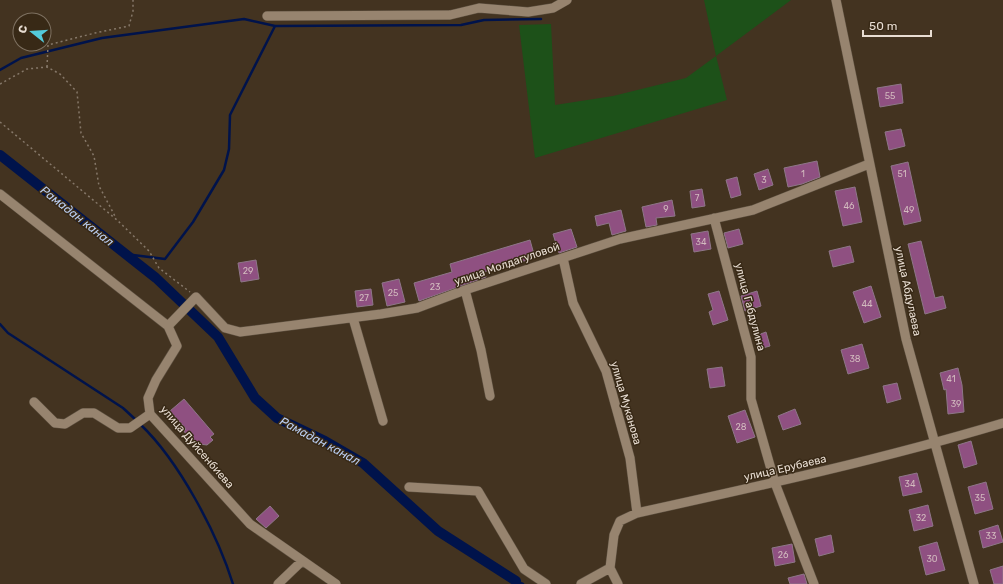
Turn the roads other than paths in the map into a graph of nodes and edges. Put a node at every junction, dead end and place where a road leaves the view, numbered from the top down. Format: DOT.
graph roads {
  1 [pos="567,0"];
  2 [pos="836,0"];
  3 [pos="267,16"];
  4 [pos="869,164"];
  5 [pos="0,194"];
  6 [pos="714,218"];
  7 [pos="563,258"];
  8 [pos="465,290"];
  9 [pos="353,318"];
  10 [pos="168,326"];
  11 [pos="490,396"];
  12 [pos="34,402"];
  13 [pos="150,414"];
  14 [pos="383,421"];
  15 [pos="1003,423"];
  16 [pos="936,443"];
  17 [pos="775,483"];
  18 [pos="409,487"];
  19 [pos="637,513"];
  20 [pos="302,561"];
  21 [pos="610,568"];
  22 [pos="278,584"];
  23 [pos="336,584"];
  24 [pos="546,584"];
  25 [pos="581,584"];
  26 [pos="618,584"];
  27 [pos="814,584"];
  28 [pos="974,584"];
  1 -- 3 [label="street"];
  2 -- 4 [label="street, улица Абдулаева"];
  4 -- 6 [label="street, улица Молдагуловой"];
  4 -- 16 [label="street, улица Абдулаева"];
  5 -- 10 [label="street, улица Дуйсенбиева"];
  6 -- 7 [label="street, улица Молдагуловой"];
  6 -- 17 [label="street, улица Габдулина"];
  7 -- 8 [label="street, улица Молдагуловой"];
  7 -- 19 [label="street, улица Муканова"];
  8 -- 9 [label="street, улица Молдагуловой"];
  8 -- 11 [label="street"];
  9 -- 10 [label="street, улица Молдагуловой"];
  9 -- 14 [label="street"];
  10 -- 13 [label="street, улица Дуйсенбиева"];
  12 -- 13 [label="street"];
  13 -- 20 [label="street, улица Дуйсенбиева"];
  15 -- 16 [label="street, улица Ерубаева"];
  16 -- 17 [label="street, улица Ерубаева"];
  16 -- 28 [label="street, улица Абдулаева"];
  17 -- 19 [label="street, улица Ерубаева"];
  17 -- 27 [label="street, улица Габдулина"];
  18 -- 24 [label="street"];
  19 -- 21 [label="street, улица Ерубаева"];
  20 -- 22 [label="street"];
  20 -- 23 [label="street, улица Дуйсенбиева"];
  21 -- 25 [label="street"];
  21 -- 26 [label="street"];
}
